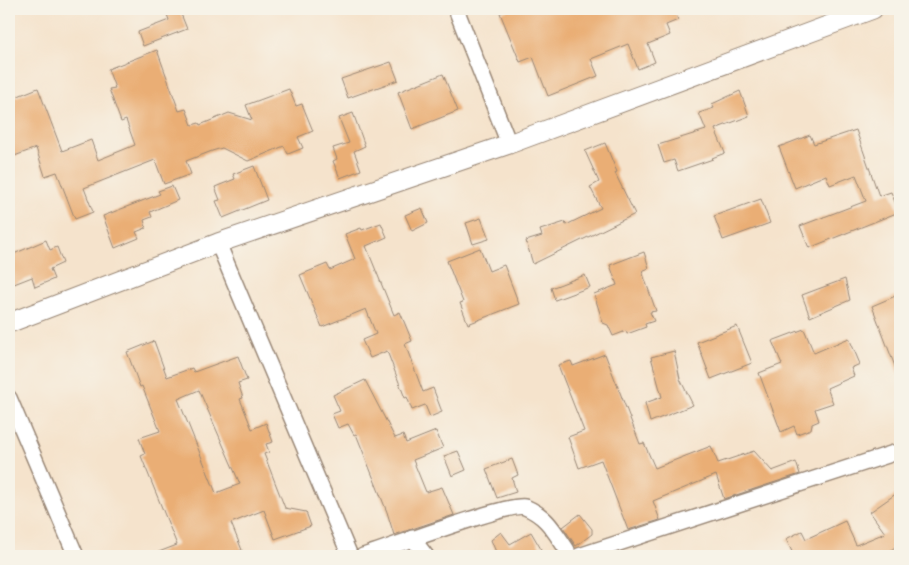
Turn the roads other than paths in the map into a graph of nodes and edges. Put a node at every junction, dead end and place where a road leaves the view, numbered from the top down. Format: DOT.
graph roads {
  1 [pos="456,9"];
  2 [pos="874,9"];
  3 [pos="509,144"];
  4 [pos="218,243"];
  5 [pos="9,323"];
  6 [pos="9,398"];
  7 [pos="900,451"];
  8 [pos="412,538"];
  9 [pos="76,556"];
  10 [pos="350,556"];
  11 [pos="362,556"];
  12 [pos="426,556"];
  13 [pos="567,556"];
  14 [pos="579,556"];
  1 -- 3 [label="street"];
  2 -- 3 [label="street"];
  3 -- 4 [label="street"];
  4 -- 5 [label="street"];
  4 -- 10 [label="street"];
  6 -- 9 [label="street"];
  7 -- 14 [label="street"];
  8 -- 11 [label="street"];
  8 -- 12 [label="street"];
  8 -- 13 [label="street"];
}
